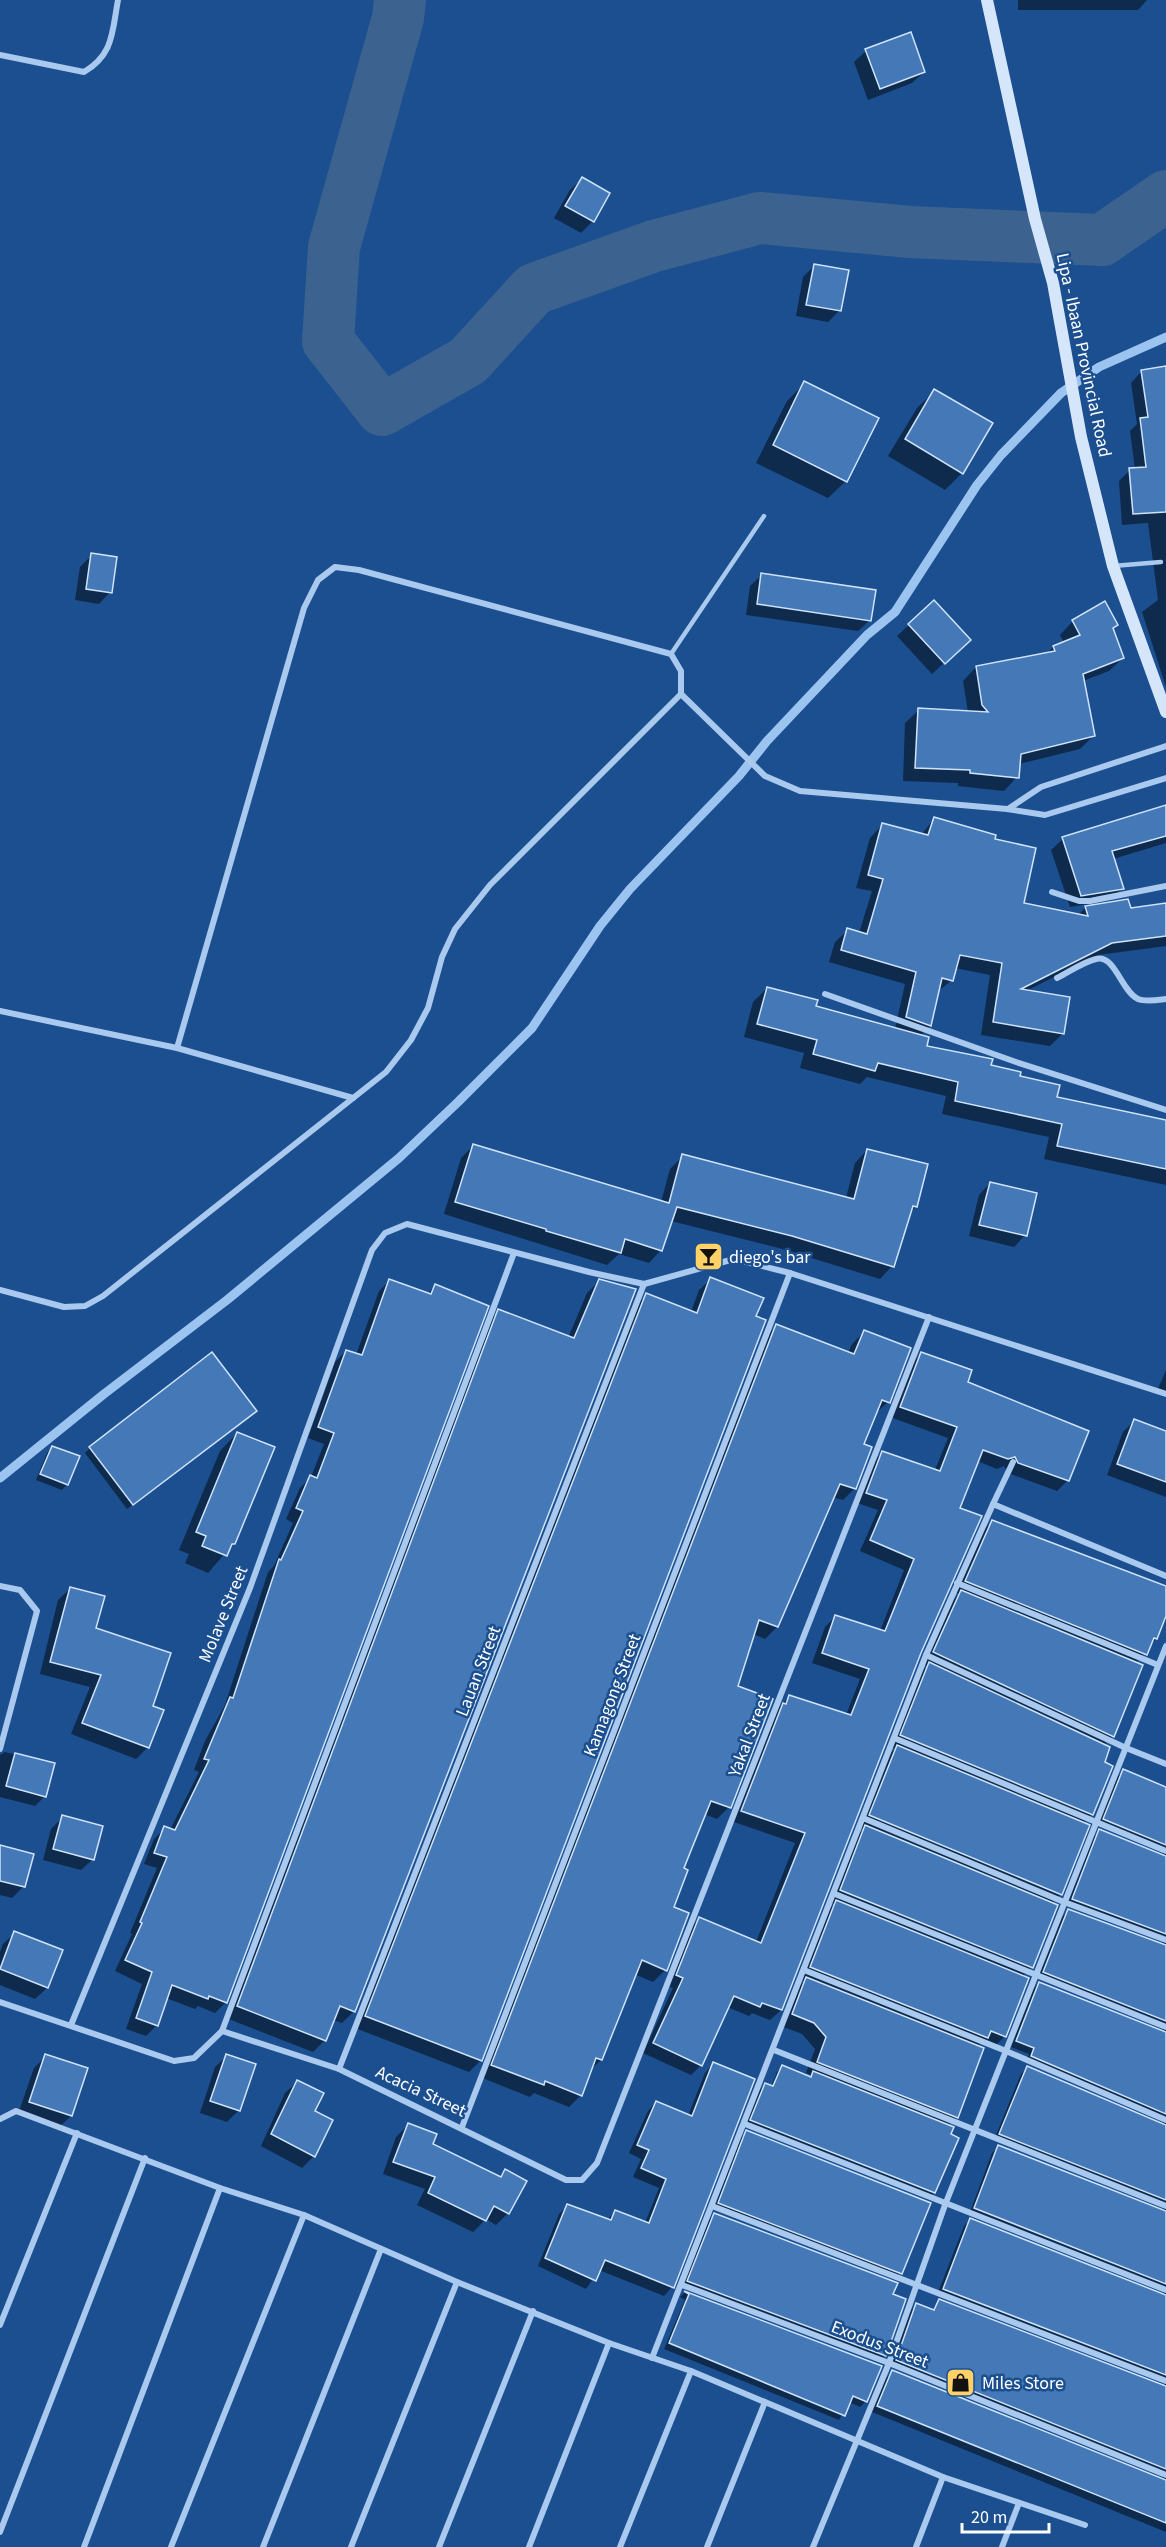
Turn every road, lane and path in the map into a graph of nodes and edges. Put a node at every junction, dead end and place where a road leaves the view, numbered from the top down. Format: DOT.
graph roads {
  1 [pos="118,0"];
  2 [pos="987,0"];
  3 [pos="0,55"];
  4 [pos="765,516"];
  5 [pos="1161,562"];
  6 [pos="1113,566"];
  7 [pos="671,654"];
  8 [pos="681,694"];
  9 [pos="1166,712"];
  10 [pos="1166,746"];
  11 [pos="1166,778"];
  12 [pos="1007,809"];
  13 [pos="1166,886"];
  14 [pos="1052,892"];
  15 [pos="1057,978"];
  16 [pos="825,994"];
  17 [pos="1166,999"];
  18 [pos="0,1011"];
  19 [pos="177,1047"];
  20 [pos="353,1098"];
  21 [pos="1166,1110"];
  22 [pos="514,1253"];
  23 [pos="790,1273"];
  24 [pos="644,1284"];
  25 [pos="0,1290"];
  26 [pos="929,1317"];
  27 [pos="1166,1394"];
  28 [pos="1013,1462"];
  29 [pos="993,1504"];
  30 [pos="1166,1576"];
  31 [pos="957,1583"];
  32 [pos="0,1586"];
  33 [pos="1166,1646"];
  34 [pos="926,1655"];
  35 [pos="1158,1665"];
  36 [pos="894,1738"];
  37 [pos="1126,1748"];
  38 [pos="0,1749"];
  39 [pos="1166,1764"];
  40 [pos="863,1818"];
  41 [pos="1096,1820"];
  42 [pos="1166,1851"];
  43 [pos="835,1893"];
  44 [pos="1064,1902"];
  45 [pos="1166,1940"];
  46 [pos="804,1970"];
  47 [pos="1035,1974"];
  48 [pos="0,2002"];
  49 [pos="71,2025"];
  50 [pos="1166,2027"];
  51 [pos="222,2031"];
  52 [pos="774,2050"];
  53 [pos="1006,2051"];
  54 [pos="339,2069"];
  55 [pos="0,2119"];
  56 [pos="1166,2120"];
  57 [pos="745,2124"];
  58 [pos="462,2127"];
  59 [pos="976,2129"];
  60 [pos="77,2133"];
  61 [pos="145,2158"];
  62 [pos="597,2163"];
  63 [pos="220,2187"];
  64 [pos="945,2205"];
  65 [pos="712,2206"];
  66 [pos="1166,2206"];
  67 [pos="304,2215"];
  68 [pos="381,2249"];
  69 [pos="457,2282"];
  70 [pos="682,2285"];
  71 [pos="914,2286"];
  72 [pos="1166,2290"];
  73 [pos="533,2311"];
  74 [pos="0,2325"];
  75 [pos="609,2343"];
  76 [pos="652,2358"];
  77 [pos="888,2363"];
  78 [pos="691,2371"];
  79 [pos="1166,2381"];
  80 [pos="765,2402"];
  81 [pos="857,2440"];
  82 [pos="1166,2475"];
  83 [pos="944,2477"];
  84 [pos="1019,2503"];
  85 [pos="1085,2525"];
  86 [pos="0,2532"];
  87 [pos="84,2547"];
  88 [pos="171,2547"];
  89 [pos="263,2547"];
  90 [pos="351,2547"];
  91 [pos="439,2547"];
  92 [pos="529,2547"];
  93 [pos="620,2547"];
  94 [pos="707,2547"];
  95 [pos="813,2547"];
  96 [pos="916,2547"];
  97 [pos="1002,2547"];
  1 -- 3 [label="street"];
  2 -- 6 [label="main road, Lipa - Ibaan Provincial Road"];
  4 -- 7 [label="lane"];
  5 -- 6 [label="lane"];
  6 -- 9 [label="main road, Lipa - Ibaan Provincial Road"];
  7 -- 8 [label="street"];
  7 -- 19 [label="street"];
  8 -- 12 [label="street"];
  8 -- 20 [label="street"];
  10 -- 12 [label="street"];
  11 -- 12 [label="street"];
  13 -- 14 [label="street"];
  15 -- 17 [label="street"];
  16 -- 21 [label="street"];
  18 -- 19 [label="street"];
  19 -- 20 [label="street"];
  20 -- 25 [label="street"];
  22 -- 24 [label="street"];
  22 -- 49 [label="street, Molave Street"];
  22 -- 51 [label="street"];
  23 -- 24 [label="street"];
  23 -- 26 [label="street"];
  23 -- 58 [label="street, Kamagong Street"];
  24 -- 54 [label="street, Lauan Street"];
  26 -- 27 [label="street"];
  26 -- 62 [label="street, Yakal Street"];
  28 -- 29 [label="street"];
  29 -- 30 [label="street"];
  29 -- 31 [label="street"];
  31 -- 34 [label="street"];
  31 -- 35 [label="street"];
  32 -- 38 [label="street"];
  33 -- 35 [label="street"];
  34 -- 36 [label="street"];
  34 -- 37 [label="street"];
  35 -- 37 [label="street"];
  36 -- 40 [label="street"];
  36 -- 41 [label="street"];
  37 -- 39 [label="street"];
  37 -- 41 [label="street"];
  40 -- 43 [label="street"];
  40 -- 44 [label="street"];
  41 -- 42 [label="street"];
  41 -- 44 [label="street"];
  43 -- 46 [label="street"];
  43 -- 47 [label="street"];
  44 -- 45 [label="street"];
  44 -- 47 [label="street"];
  46 -- 52 [label="street"];
  46 -- 53 [label="street"];
  47 -- 50 [label="street"];
  47 -- 53 [label="street"];
  48 -- 49 [label="street"];
  49 -- 51 [label="street"];
  51 -- 54 [label="street, Acacia Street"];
  52 -- 57 [label="street"];
  52 -- 59 [label="street"];
  53 -- 56 [label="street"];
  53 -- 59 [label="street"];
  54 -- 58 [label="street, Acacia Street"];
  55 -- 60 [label="street"];
  57 -- 64 [label="street"];
  57 -- 65 [label="street"];
  58 -- 62 [label="street, Acacia Street"];
  59 -- 64 [label="street"];
  59 -- 66 [label="street"];
  60 -- 61 [label="street"];
  60 -- 74 [label="street"];
  61 -- 63 [label="street"];
  61 -- 86 [label="street"];
  63 -- 67 [label="street"];
  63 -- 87 [label="street"];
  64 -- 71 [label="street"];
  64 -- 72 [label="street"];
  65 -- 70 [label="street"];
  65 -- 71 [label="street"];
  67 -- 68 [label="street"];
  67 -- 88 [label="street"];
  68 -- 69 [label="street"];
  68 -- 89 [label="street"];
  69 -- 73 [label="street"];
  69 -- 90 [label="street"];
  70 -- 76 [label="street"];
  70 -- 77 [label="street, Exodus Street"];
  71 -- 77 [label="street"];
  71 -- 79 [label="street"];
  73 -- 75 [label="street"];
  73 -- 91 [label="street"];
  75 -- 76 [label="street"];
  75 -- 92 [label="street"];
  76 -- 78 [label="street"];
  77 -- 81 [label="street"];
  77 -- 82 [label="street, Exodus Street"];
  78 -- 80 [label="street"];
  78 -- 93 [label="street"];
  80 -- 81 [label="street"];
  80 -- 94 [label="street"];
  81 -- 83 [label="street"];
  81 -- 95 [label="street"];
  83 -- 84 [label="street"];
  83 -- 96 [label="street"];
  84 -- 85 [label="street"];
  84 -- 97 [label="street"];
}
